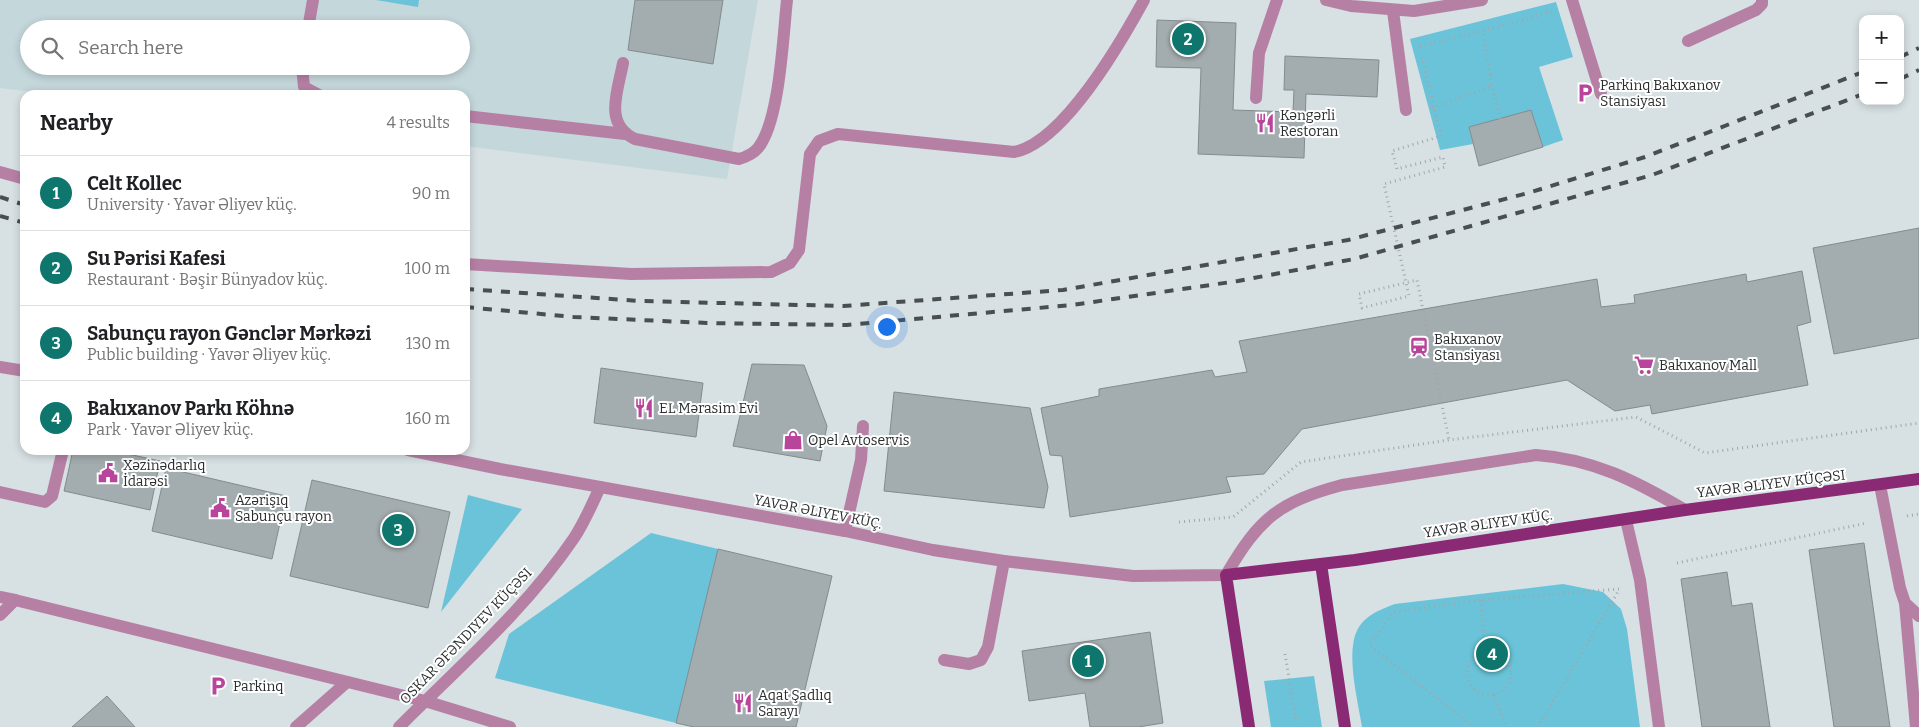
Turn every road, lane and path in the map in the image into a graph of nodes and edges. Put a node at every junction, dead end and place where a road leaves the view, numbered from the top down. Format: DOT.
graph roads {
  1 [pos="312,0"];
  2 [pos="787,0"];
  3 [pos="1144,0"];
  4 [pos="1277,0"];
  5 [pos="1326,0"];
  6 [pos="1482,0"];
  7 [pos="1762,0"];
  8 [pos="1573,2"];
  9 [pos="1351,3"];
  10 [pos="1393,11"];
  11 [pos="309,20"];
  12 [pos="1483,31"];
  13 [pos="1688,41"];
  14 [pos="623,63"];
  15 [pos="303,75"];
  16 [pos="1492,86"];
  17 [pos="310,90"];
  18 [pos="1601,94"];
  19 [pos="1256,98"];
  20 [pos="1433,108"];
  21 [pos="1406,110"];
  22 [pos="470,117"];
  23 [pos="1500,119"];
  24 [pos="624,134"];
  25 [pos="0,172"];
  26 [pos="20,178"];
  27 [pos="470,264"];
  28 [pos="0,367"];
  29 [pos="20,370"];
  30 [pos="863,426"];
  31 [pos="1449,440"];
  32 [pos="62,455"];
  33 [pos="434,455"];
  34 [pos="1919,479"];
  35 [pos="1880,485"];
  36 [pos="600,487"];
  37 [pos="0,492"];
  38 [pos="1685,510"];
  39 [pos="1919,514"];
  40 [pos="1887,518"];
  41 [pos="1626,520"];
  42 [pos="845,531"];
  43 [pos="1004,561"];
  44 [pos="1677,563"];
  45 [pos="1321,564"];
  46 [pos="1226,574"];
  47 [pos="0,597"];
  48 [pos="15,600"];
  49 [pos="1481,600"];
  50 [pos="1906,603"];
  51 [pos="0,615"];
  52 [pos="1919,616"];
  53 [pos="1485,651"];
  54 [pos="1285,654"];
  55 [pos="944,660"];
  56 [pos="347,682"];
  57 [pos="1494,695"];
  58 [pos="425,701"];
  59 [pos="296,727"];
  60 [pos="399,727"];
  61 [pos="510,727"];
  62 [pos="1249,727"];
  63 [pos="1297,727"];
  64 [pos="1345,727"];
  65 [pos="1474,727"];
  66 [pos="1506,727"];
  67 [pos="1538,727"];
  68 [pos="1659,727"];
  69 [pos="1916,727"];
  1 -- 11 [label="street"];
  2 -- 24 [label="street"];
  3 -- 27 [label="street"];
  4 -- 19 [label="street"];
  5 -- 9 [label="street"];
  6 -- 10 [label="street"];
  7 -- 13 [label="street"];
  8 -- 12 [label="path"];
  8 -- 18 [label="street"];
  9 -- 10 [label="street"];
  10 -- 21 [label="street"];
  12 -- 16 [label="path"];
  12 -- 20 [label="path"];
  14 -- 24 [label="street"];
  15 -- 17 [label="street"];
  16 -- 20 [label="path"];
  16 -- 23 [label="path"];
  20 -- 21 [label="path"];
  20 -- 31 [label="path"];
  22 -- 24 [label="street"];
  25 -- 26 [label="street"];
  28 -- 29 [label="street"];
  30 -- 42 [label="street"];
  32 -- 37 [label="street"];
  33 -- 36 [label="street, YAVƏR ƏLIYEV KÜÇ."];
  34 -- 35 [label="main road, YAVƏR ƏLIYEV KÜÇƏSI"];
  35 -- 38 [label="main road, YAVƏR ƏLIYEV KÜÇƏSI"];
  35 -- 40 [label="street"];
  36 -- 42 [label="street, YAVƏR ƏLIYEV KÜÇ."];
  36 -- 58 [label="street, OSKAR ƏFƏNDIYEV KÜÇƏSI"];
  38 -- 41 [label="main road, YAVƏR ƏLIYEV KÜÇƏSI"];
  38 -- 46 [label="street"];
  39 -- 40 [label="path"];
  40 -- 44 [label="path"];
  40 -- 50 [label="street"];
  41 -- 45 [label="main road, YAVƏR ƏLIYEV KÜÇ."];
  41 -- 68 [label="street"];
  42 -- 43 [label="street, YAVƏR ƏLIYEV KÜÇ."];
  43 -- 46 [label="street, YAVƏR ƏLIYEV KÜÇ."];
  43 -- 55 [label="street"];
  45 -- 46 [label="main road, YAVƏR ƏLIYEV KÜÇ."];
  45 -- 64 [label="main road"];
  46 -- 62 [label="main road"];
  47 -- 48 [label="street"];
  48 -- 51 [label="street"];
  48 -- 56 [label="street"];
  49 -- 53 [label="path"];
  49 -- 65 [label="path"];
  49 -- 67 [label="path"];
  50 -- 52 [label="street"];
  50 -- 69 [label="street"];
  53 -- 57 [label="path"];
  53 -- 57 [label="path"];
  54 -- 63 [label="path"];
  56 -- 58 [label="street"];
  56 -- 59 [label="street"];
  57 -- 66 [label="path"];
  58 -- 60 [label="street, OSKAR ƏFƏNDIYEV KÜÇƏSI"];
  58 -- 61 [label="street"];
}
